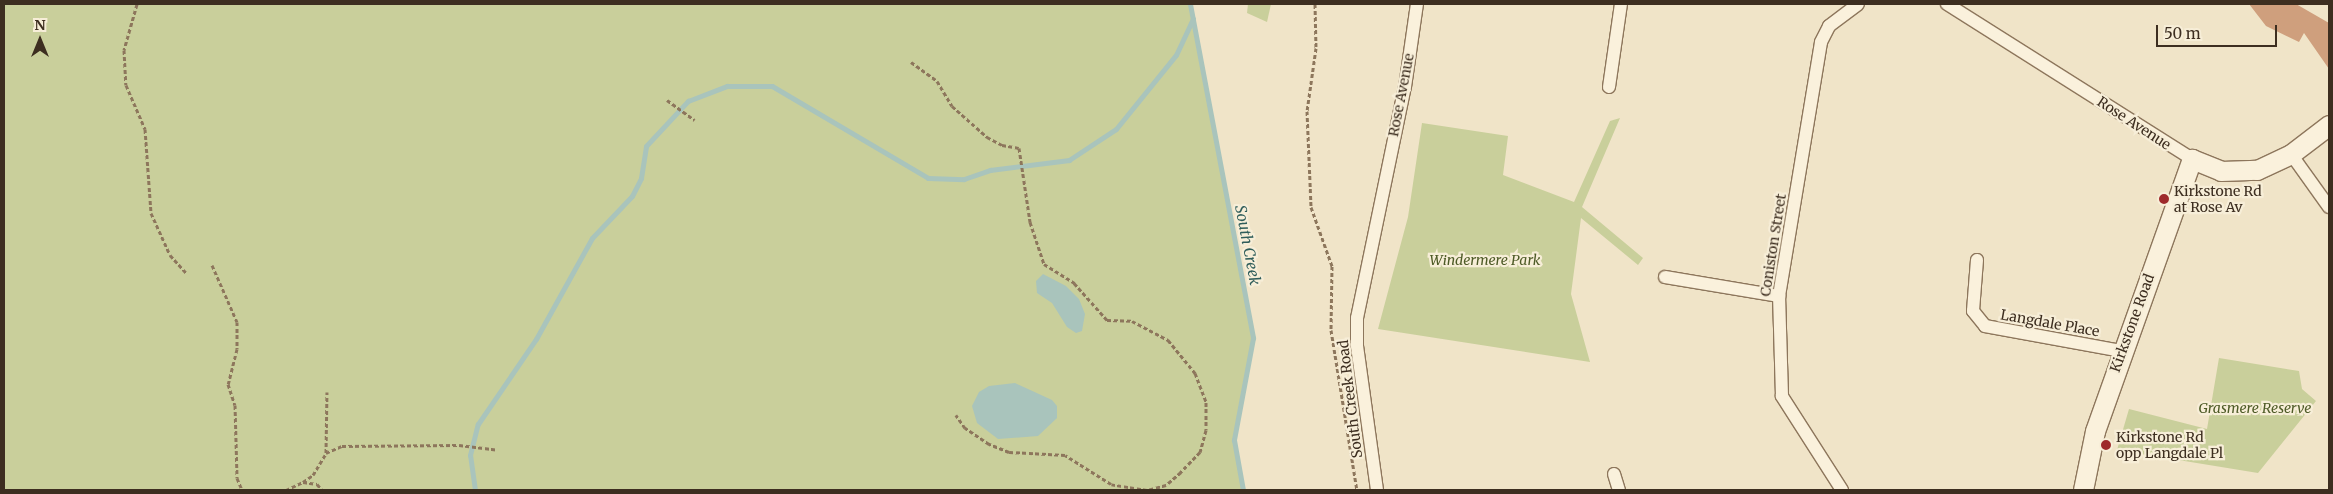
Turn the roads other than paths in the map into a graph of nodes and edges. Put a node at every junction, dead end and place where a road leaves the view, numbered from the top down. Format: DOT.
graph roads {
  1 [pos="1417,4"];
  2 [pos="1620,4"];
  3 [pos="1858,4"];
  4 [pos="1947,4"];
  5 [pos="1609,87"];
  6 [pos="2329,125"];
  7 [pos="2291,154"];
  8 [pos="2192,159"];
  9 [pos="1383,186"];
  10 [pos="2329,207"];
  11 [pos="1977,260"];
  12 [pos="1665,277"];
  13 [pos="1779,296"];
  14 [pos="2122,351"];
  15 [pos="1614,474"];
  16 [pos="1377,490"];
  17 [pos="1619,490"];
  18 [pos="1842,490"];
  19 [pos="2082,490"];
  1 -- 9 [label="street, Rose Avenue"];
  2 -- 5 [label="street"];
  3 -- 13 [label="street, Coniston Street"];
  4 -- 8 [label="street, Rose Avenue"];
  6 -- 7 [label="street, Rose Avenue"];
  7 -- 8 [label="street, Rose Avenue"];
  7 -- 10 [label="street"];
  8 -- 14 [label="street, Kirkstone Road"];
  9 -- 16 [label="street, South Creek Road"];
  11 -- 14 [label="street, Langdale Place"];
  12 -- 13 [label="street"];
  13 -- 18 [label="street, Coniston Street"];
  14 -- 19 [label="street, Kirkstone Road"];
  15 -- 17 [label="street"];
}
